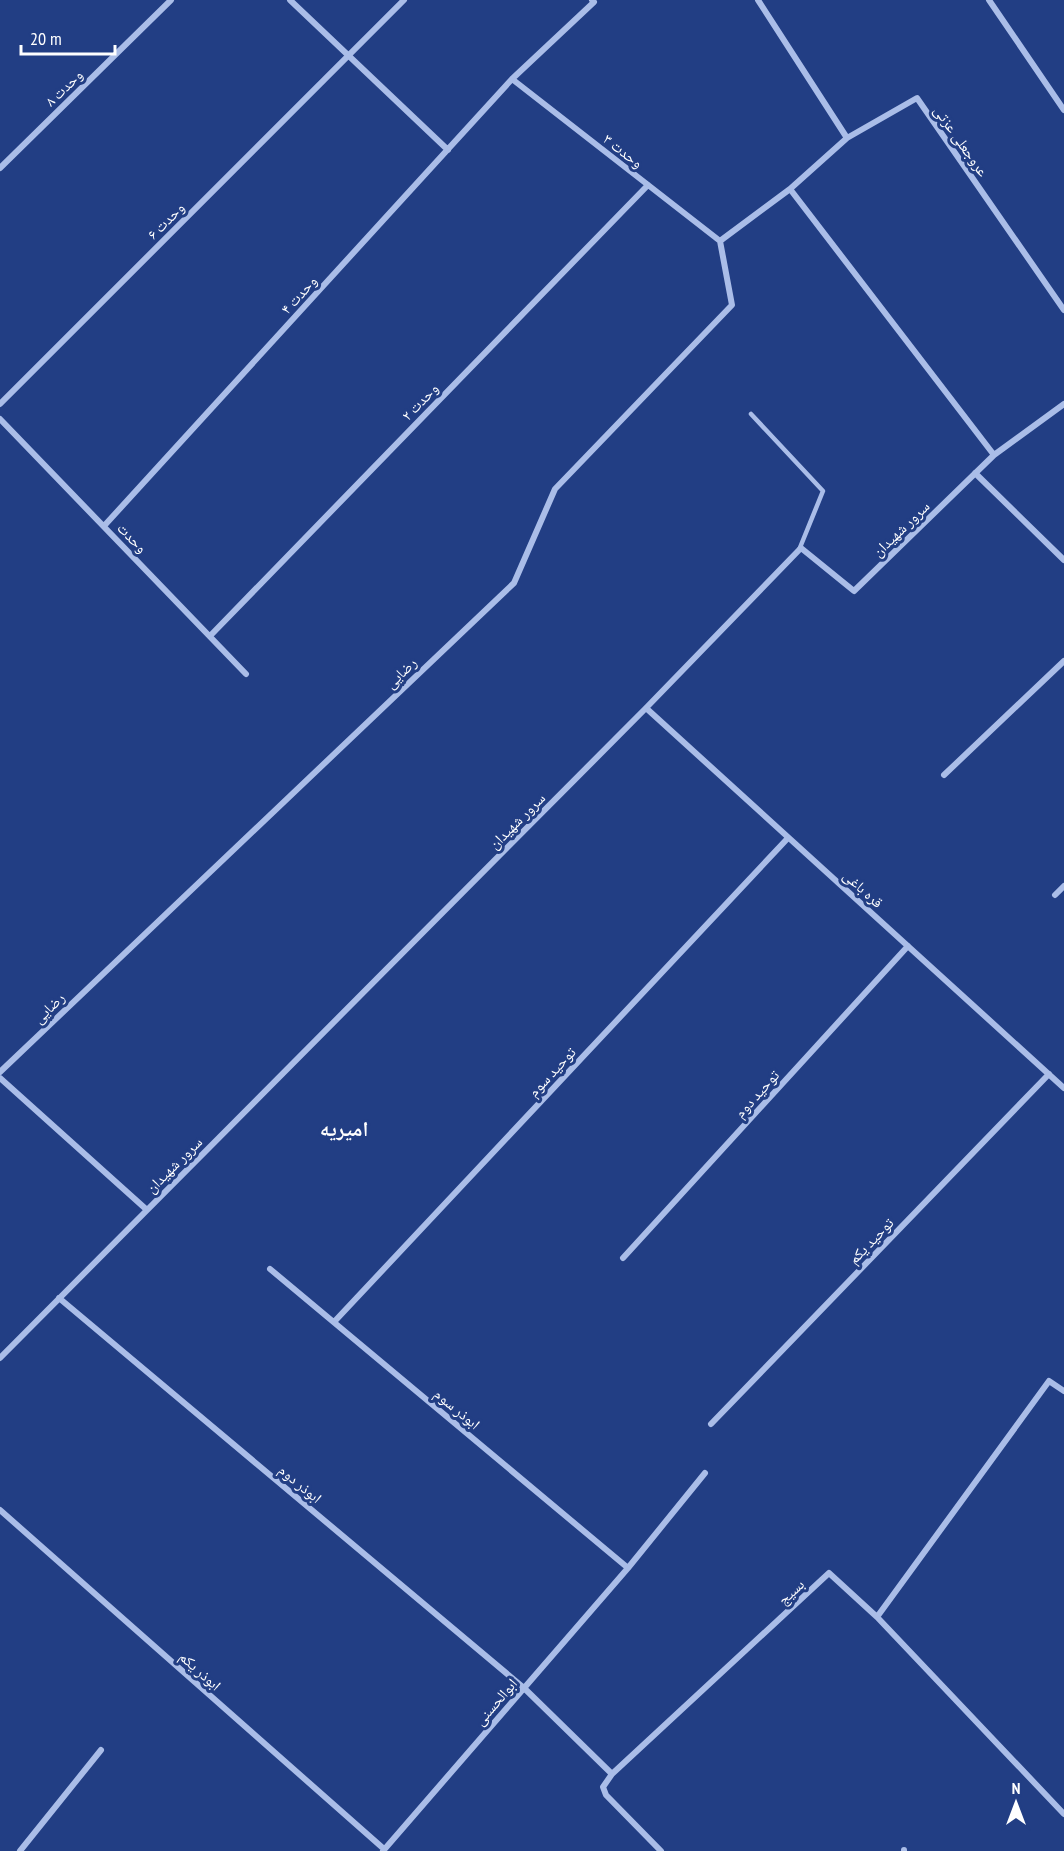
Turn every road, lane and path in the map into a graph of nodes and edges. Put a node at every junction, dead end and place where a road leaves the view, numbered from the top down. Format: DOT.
graph roads {
  1 [pos="171,0"];
  2 [pos="290,0"];
  3 [pos="405,0"];
  4 [pos="592,0"];
  5 [pos="758,0"];
  6 [pos="989,0"];
  7 [pos="349,56"];
  8 [pos="512,79"];
  9 [pos="1064,110"];
  10 [pos="847,138"];
  11 [pos="448,150"];
  12 [pos="0,168"];
  13 [pos="648,185"];
  14 [pos="790,189"];
  15 [pos="720,241"];
  16 [pos="1064,309"];
  17 [pos="0,404"];
  18 [pos="1064,404"];
  19 [pos="751,414"];
  20 [pos="0,419"];
  21 [pos="994,455"];
  22 [pos="975,473"];
  23 [pos="104,526"];
  24 [pos="799,550"];
  25 [pos="1064,560"];
  26 [pos="210,636"];
  27 [pos="1064,661"];
  28 [pos="246,674"];
  29 [pos="646,708"];
  30 [pos="944,775"];
  31 [pos="788,838"];
  32 [pos="1064,886"];
  33 [pos="1055,895"];
  34 [pos="908,946"];
  35 [pos="0,1072"];
  36 [pos="1049,1074"];
  37 [pos="0,1078"];
  38 [pos="1064,1088"];
  39 [pos="147,1210"];
  40 [pos="623,1258"];
  41 [pos="270,1269"];
  42 [pos="59,1298"];
  43 [pos="334,1322"];
  44 [pos="0,1358"];
  45 [pos="1064,1391"];
  46 [pos="711,1424"];
  47 [pos="705,1473"];
  48 [pos="0,1510"];
  49 [pos="628,1568"];
  50 [pos="877,1617"];
  51 [pos="524,1688"];
  52 [pos="101,1750"];
  53 [pos="612,1774"];
  54 [pos="1064,1814"];
  55 [pos="383,1850"];
  56 [pos="20,1851"];
  57 [pos="661,1851"];
  1 -- 12 [label="street, وحدت ۸"];
  2 -- 7 [label="street"];
  3 -- 7 [label="street, وحدت ۶"];
  4 -- 8 [label="street, وحدت ۴"];
  5 -- 10 [label="street"];
  6 -- 9 [label="street"];
  7 -- 11 [label="street"];
  7 -- 17 [label="street, وحدت ۶"];
  8 -- 11 [label="street, وحدت ۴"];
  8 -- 13 [label="street, وحدت ۳"];
  10 -- 14 [label="street"];
  10 -- 16 [label="street, عروجعلی عزتی"];
  11 -- 23 [label="street, وحدت ۴"];
  13 -- 15 [label="street, وحدت ۳"];
  13 -- 26 [label="street, وحدت ۲"];
  14 -- 15 [label="street"];
  14 -- 21 [label="street"];
  15 -- 35 [label="street, رضایی"];
  18 -- 21 [label="street, سرور شهیدان"];
  19 -- 24 [label="lane"];
  20 -- 23 [label="street, وحدت"];
  21 -- 22 [label="street, سرور شهیدان"];
  22 -- 24 [label="street, سرور شهیدان"];
  22 -- 25 [label="street"];
  23 -- 26 [label="street, وحدت"];
  24 -- 29 [label="street, سرور شهیدان"];
  26 -- 28 [label="street, وحدت"];
  27 -- 30 [label="street"];
  29 -- 31 [label="street, قره باغی"];
  29 -- 39 [label="street, سرور شهیدان"];
  31 -- 34 [label="street, قره باغی"];
  31 -- 43 [label="street, توحید سوم"];
  32 -- 33 [label="street"];
  34 -- 36 [label="street, قره باغی"];
  34 -- 40 [label="street, توحید دوم"];
  36 -- 38 [label="street, قره باغی"];
  36 -- 46 [label="street, توحید یکم"];
  37 -- 39 [label="street"];
  39 -- 42 [label="street, سرور شهیدان"];
  41 -- 43 [label="street, ابوذر سوم"];
  42 -- 44 [label="street, سرور شهیدان"];
  42 -- 51 [label="street, ابوذر دوم"];
  43 -- 49 [label="street, ابوذر سوم"];
  45 -- 50 [label="street"];
  47 -- 49 [label="street"];
  48 -- 55 [label="street, ابوذر یکم"];
  49 -- 51 [label="street, ابوالحسنی"];
  50 -- 53 [label="street, بسیج"];
  50 -- 54 [label="street, بسیج"];
  51 -- 53 [label="street"];
  51 -- 55 [label="street, ابوالحسنی"];
  52 -- 56 [label="street"];
  53 -- 57 [label="street"];
}
